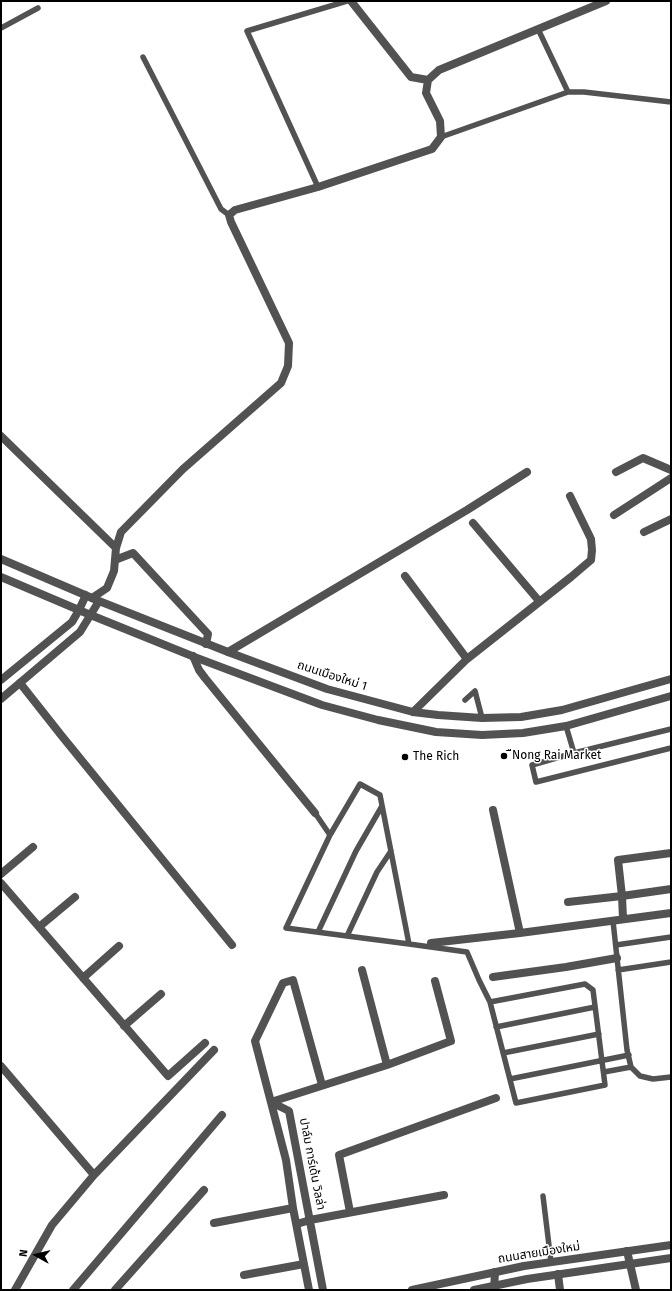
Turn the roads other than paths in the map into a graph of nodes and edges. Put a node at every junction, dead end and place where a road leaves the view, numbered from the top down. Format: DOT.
graph roads {
  1 [pos="348,1"];
  2 [pos="351,1"];
  3 [pos="606,1"];
  4 [pos="38,8"];
  5 [pos="1,28"];
  6 [pos="538,30"];
  7 [pos="143,57"];
  8 [pos="428,80"];
  9 [pos="568,92"];
  10 [pos="671,102"];
  11 [pos="440,137"];
  12 [pos="318,187"];
  13 [pos="229,215"];
  14 [pos="1,436"];
  15 [pos="671,470"];
  16 [pos="527,472"];
  17 [pos="616,472"];
  18 [pos="671,478"];
  19 [pos="570,496"];
  20 [pos="614,515"];
  21 [pos="671,519"];
  22 [pos="473,523"];
  23 [pos="644,532"];
  24 [pos="116,548"];
  25 [pos="1,560"];
  26 [pos="115,560"];
  27 [pos="405,576"];
  28 [pos="1,578"];
  29 [pos="92,598"];
  30 [pos="539,601"];
  31 [pos="79,610"];
  32 [pos="91,616"];
  33 [pos="206,644"];
  34 [pos="228,652"];
  35 [pos="193,656"];
  36 [pos="467,659"];
  37 [pos="2,678"];
  38 [pos="671,679"];
  39 [pos="20,683"];
  40 [pos="671,696"];
  41 [pos="1,699"];
  42 [pos="465,700"];
  43 [pos="413,712"];
  44 [pos="482,718"];
  45 [pos="566,726"];
  46 [pos="671,729"];
  47 [pos="671,748"];
  48 [pos="574,753"];
  49 [pos="382,806"];
  50 [pos="493,810"];
  51 [pos="315,813"];
  52 [pos="330,835"];
  53 [pos="33,848"];
  54 [pos="391,851"];
  55 [pos="671,854"];
  56 [pos="1,874"];
  57 [pos="1,883"];
  58 [pos="671,889"];
  59 [pos="622,896"];
  60 [pos="75,897"];
  61 [pos="568,902"];
  62 [pos="671,913"];
  63 [pos="623,919"];
  64 [pos="613,921"];
  65 [pos="39,927"];
  66 [pos="318,932"];
  67 [pos="520,933"];
  68 [pos="348,936"];
  69 [pos="671,937"];
  70 [pos="431,943"];
  71 [pos="409,944"];
  72 [pos="232,945"];
  73 [pos="616,945"];
  74 [pos="119,946"];
  75 [pos="617,958"];
  76 [pos="671,962"];
  77 [pos="362,970"];
  78 [pos="618,970"];
  79 [pos="493,977"];
  80 [pos="83,978"];
  81 [pos="435,981"];
  82 [pos="161,994"];
  83 [pos="490,1002"];
  84 [pos="595,1007"];
  85 [pos="124,1026"];
  86 [pos="496,1027"];
  87 [pos="599,1034"];
  88 [pos="205,1043"];
  89 [pos="214,1050"];
  90 [pos="503,1053"];
  91 [pos="628,1055"];
  92 [pos="602,1060"];
  93 [pos="387,1064"];
  94 [pos="1,1066"];
  95 [pos="631,1067"];
  96 [pos="604,1072"];
  97 [pos="671,1077"];
  98 [pos="510,1079"];
  99 [pos="322,1085"];
  100 [pos="496,1098"];
  101 [pos="271,1102"];
  102 [pos="222,1115"];
  103 [pos="94,1175"];
  104 [pos="204,1190"];
  105 [pos="444,1195"];
  106 [pos="543,1196"];
  107 [pos="293,1208"];
  108 [pos="350,1212"];
  109 [pos="310,1220"];
  110 [pos="214,1223"];
  111 [pos="297,1224"];
  112 [pos="671,1245"];
  113 [pos="627,1251"];
  114 [pos="671,1258"];
  115 [pos="551,1262"];
  116 [pos="304,1264"];
  117 [pos="630,1264"];
  118 [pos="495,1272"];
  119 [pos="558,1274"];
  120 [pos="244,1275"];
  121 [pos="494,1288"];
  122 [pos="15,1290"];
  123 [pos="73,1290"];
  124 [pos="115,1290"];
  125 [pos="309,1290"];
  126 [pos="323,1290"];
  127 [pos="412,1290"];
  128 [pos="474,1290"];
  129 [pos="560,1290"];
  130 [pos="636,1290"];
  1 -- 12 [label="lane"];
  2 -- 8 [label="street"];
  3 -- 6 [label="street"];
  4 -- 5 [label="lane"];
  6 -- 8 [label="street"];
  6 -- 9 [label="lane"];
  7 -- 13 [label="lane"];
  8 -- 11 [label="street"];
  9 -- 10 [label="lane"];
  9 -- 11 [label="lane"];
  11 -- 12 [label="street"];
  12 -- 13 [label="street"];
  13 -- 24 [label="street"];
  14 -- 24 [label="street"];
  15 -- 17 [label="street"];
  16 -- 34 [label="street"];
  18 -- 20 [label="street"];
  19 -- 30 [label="street"];
  21 -- 23 [label="street"];
  22 -- 30 [label="street"];
  24 -- 26 [label="street"];
  25 -- 29 [label="street, ถนนเมืองใหม่ 1"];
  26 -- 29 [label="street"];
  26 -- 33 [label="street"];
  27 -- 36 [label="street"];
  28 -- 31 [label="street"];
  29 -- 31 [label="street"];
  29 -- 32 [label="street"];
  29 -- 33 [label="street, ถนนเมืองใหม่ 1"];
  30 -- 36 [label="street"];
  31 -- 32 [label="street"];
  31 -- 37 [label="street"];
  32 -- 35 [label="street"];
  32 -- 39 [label="street"];
  33 -- 34 [label="street, ถนนเมืองใหม่ 1"];
  34 -- 43 [label="street, ถนนเมืองใหม่ 1"];
  35 -- 45 [label="street"];
  35 -- 51 [label="street"];
  36 -- 43 [label="street"];
  38 -- 44 [label="street, ถนนเมืองใหม่ 1"];
  39 -- 41 [label="street"];
  39 -- 72 [label="street"];
  40 -- 45 [label="street"];
  42 -- 44 [label="lane"];
  43 -- 44 [label="street, ถนนเมืองใหม่ 1"];
  45 -- 48 [label="lane"];
  46 -- 48 [label="lane"];
  47 -- 48 [label="lane"];
  49 -- 52 [label="lane"];
  49 -- 54 [label="lane"];
  49 -- 66 [label="lane"];
  50 -- 67 [label="street"];
  51 -- 52 [label="lane"];
  52 -- 66 [label="lane"];
  53 -- 56 [label="street"];
  54 -- 68 [label="lane"];
  54 -- 71 [label="lane"];
  55 -- 59 [label="street"];
  57 -- 65 [label="street"];
  58 -- 59 [label="street"];
  59 -- 61 [label="street"];
  59 -- 63 [label="street"];
  60 -- 65 [label="street"];
  62 -- 63 [label="street"];
  63 -- 64 [label="street"];
  64 -- 67 [label="street"];
  64 -- 73 [label="lane"];
  65 -- 80 [label="street"];
  66 -- 68 [label="lane"];
  67 -- 70 [label="street"];
  68 -- 71 [label="lane"];
  69 -- 73 [label="lane"];
  71 -- 83 [label="lane"];
  73 -- 75 [label="lane"];
  74 -- 80 [label="street"];
  75 -- 78 [label="lane"];
  75 -- 79 [label="street"];
  76 -- 78 [label="lane"];
  77 -- 93 [label="street"];
  78 -- 91 [label="lane"];
  80 -- 85 [label="street"];
  81 -- 93 [label="street"];
  82 -- 85 [label="street"];
  83 -- 84 [label="lane"];
  83 -- 86 [label="lane"];
  84 -- 86 [label="lane"];
  84 -- 87 [label="lane"];
  85 -- 88 [label="street"];
  86 -- 90 [label="lane"];
  87 -- 90 [label="lane"];
  87 -- 92 [label="lane"];
  89 -- 103 [label="street"];
  90 -- 98 [label="lane"];
  91 -- 92 [label="lane"];
  91 -- 95 [label="lane"];
  92 -- 96 [label="lane"];
  92 -- 98 [label="lane"];
  93 -- 99 [label="street"];
  94 -- 103 [label="street"];
  95 -- 96 [label="lane"];
  95 -- 97 [label="lane"];
  96 -- 98 [label="lane"];
  99 -- 101 [label="street"];
  99 -- 101 [label="street"];
  100 -- 108 [label="street"];
  101 -- 107 [label="street, ปาล์ม การ์เด้น วิลล่า"];
  101 -- 109 [label="street, ปาล์ม การ์เด้น วิลล่า"];
  102 -- 123 [label="street"];
  103 -- 122 [label="street"];
  104 -- 124 [label="street"];
  105 -- 108 [label="street"];
  106 -- 115 [label="lane"];
  107 -- 110 [label="street"];
  107 -- 111 [label="street, ปาล์ม การ์เด้น วิลล่า"];
  108 -- 109 [label="street"];
  109 -- 111 [label="street"];
  109 -- 126 [label="street, ปาล์ม การ์เด้น วิลล่า"];
  111 -- 116 [label="street, ปาล์ม การ์เด้น วิลล่า"];
  112 -- 113 [label="street, ถนนสายเมืองใหม่"];
  113 -- 115 [label="street, ถนนสายเมืองใหม่"];
  113 -- 117 [label="street"];
  114 -- 117 [label="street, ถนนสายเมืองใหม่"];
  115 -- 118 [label="street, ถนนสายเมืองใหม่"];
  116 -- 120 [label="street"];
  116 -- 125 [label="street, ปาล์ม การ์เด้น วิลล่า"];
  117 -- 119 [label="street, ถนนสายเมืองใหม่"];
  117 -- 130 [label="street"];
  118 -- 121 [label="street"];
  118 -- 127 [label="street, ถนนสายเมืองใหม่"];
  119 -- 121 [label="street, ถนนสายเมืองใหม่"];
  119 -- 129 [label="street"];
  121 -- 128 [label="street, ถนนสายเมืองใหม่"];
}
